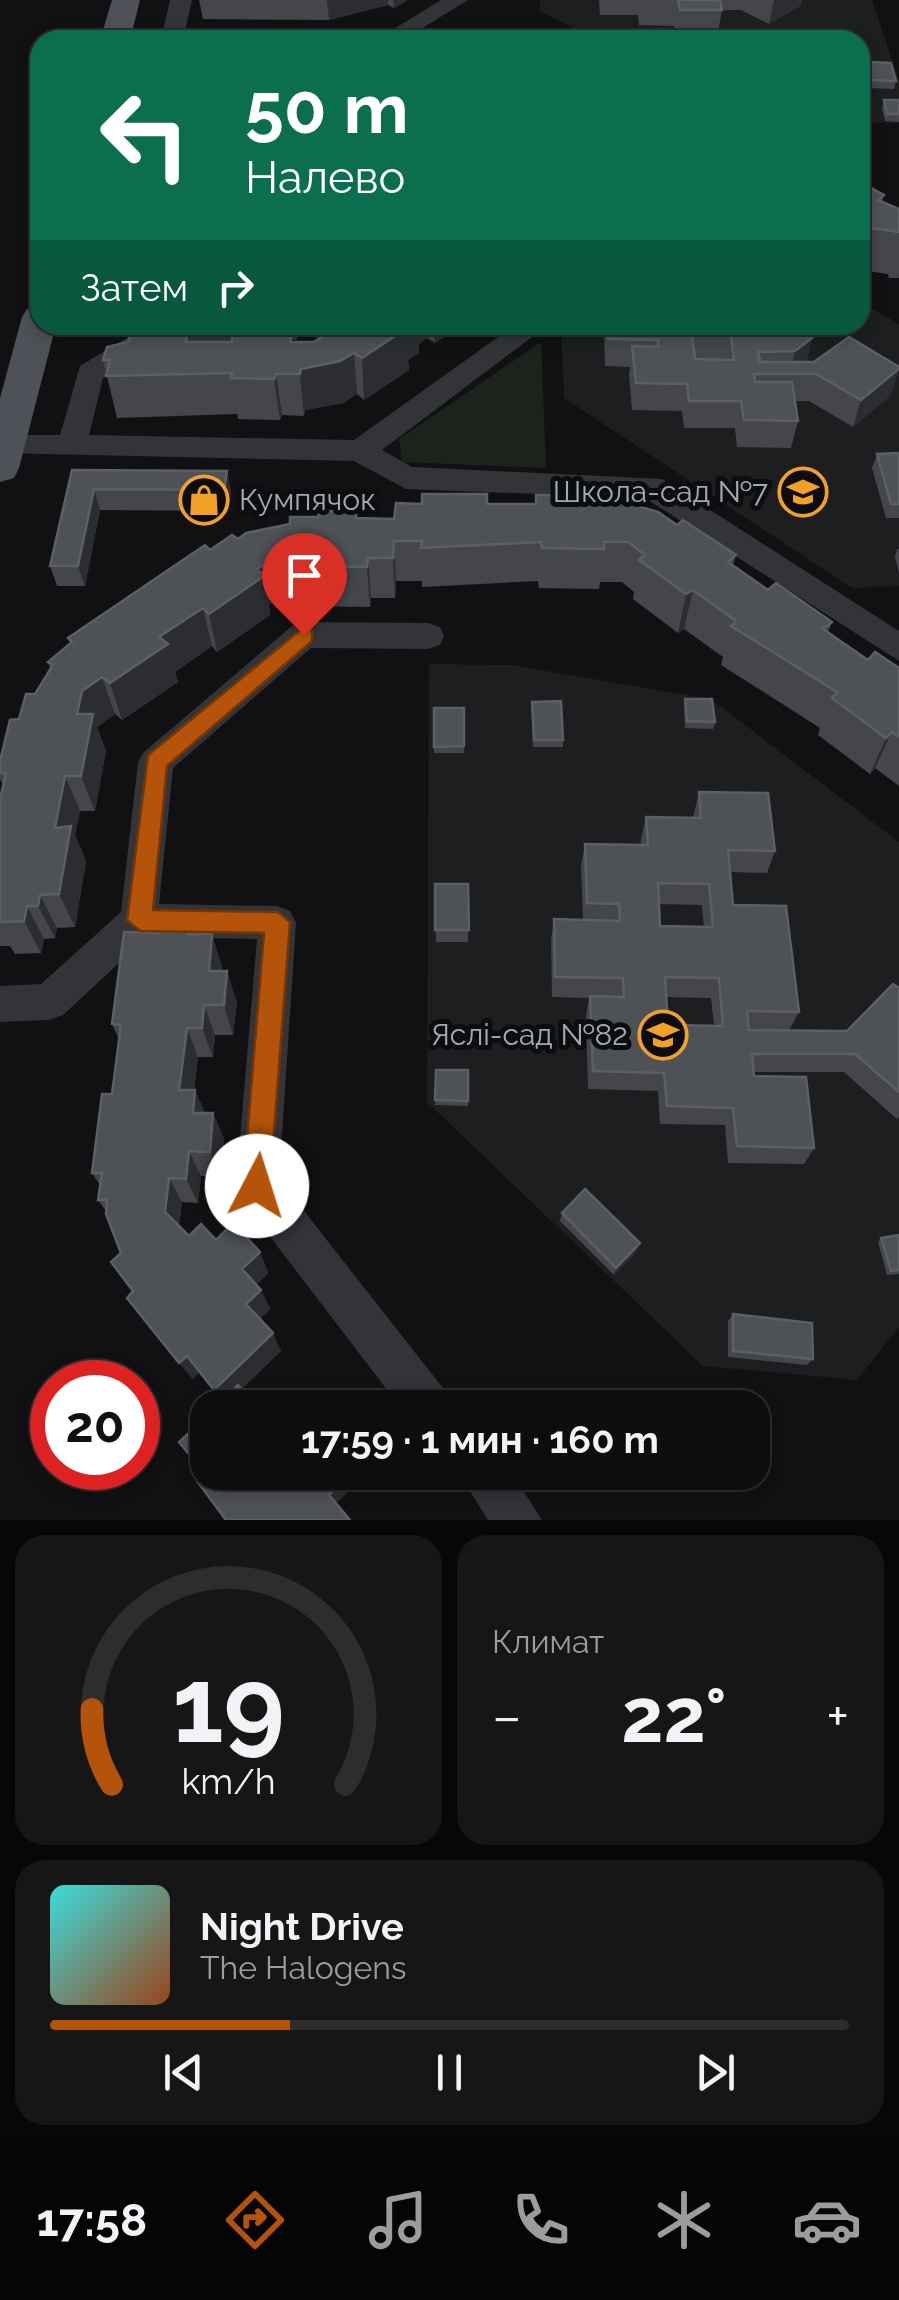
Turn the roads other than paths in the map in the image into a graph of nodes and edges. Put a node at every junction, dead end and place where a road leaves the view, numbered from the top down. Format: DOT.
graph roads {
  1 [pos="126,0"];
  2 [pos="181,0"];
  3 [pos="457,0"];
  4 [pos="118,30"];
  5 [pos="174,30"];
  6 [pos="404,30"];
  7 [pos="35,335"];
  8 [pos="158,335"];
  9 [pos="520,335"];
  10 [pos="72,445"];
  11 [pos="360,451"];
  12 [pos="3,456"];
  13 [pos="428,636"];
  14 [pos="899,648"];
  15 [pos="140,920"];
  16 [pos="0,1004"];
  17 [pos="416,1390"];
  18 [pos="494,1490"];
  19 [pos="518,1520"];
  1 -- 4 [label="main road"];
  2 -- 5 [label="lane"];
  3 -- 6 [label="lane"];
  7 -- 12 [label="main road"];
  8 -- 10 [label="lane"];
  9 -- 11 [label="lane"];
  10 -- 11 [label="lane"];
  10 -- 12 [label="lane"];
  11 -- 14 [label="lane"];
  13 -- 15 [label="lane"];
  15 -- 16 [label="lane"];
  15 -- 17 [label="lane"];
  18 -- 19 [label="lane"];
}
